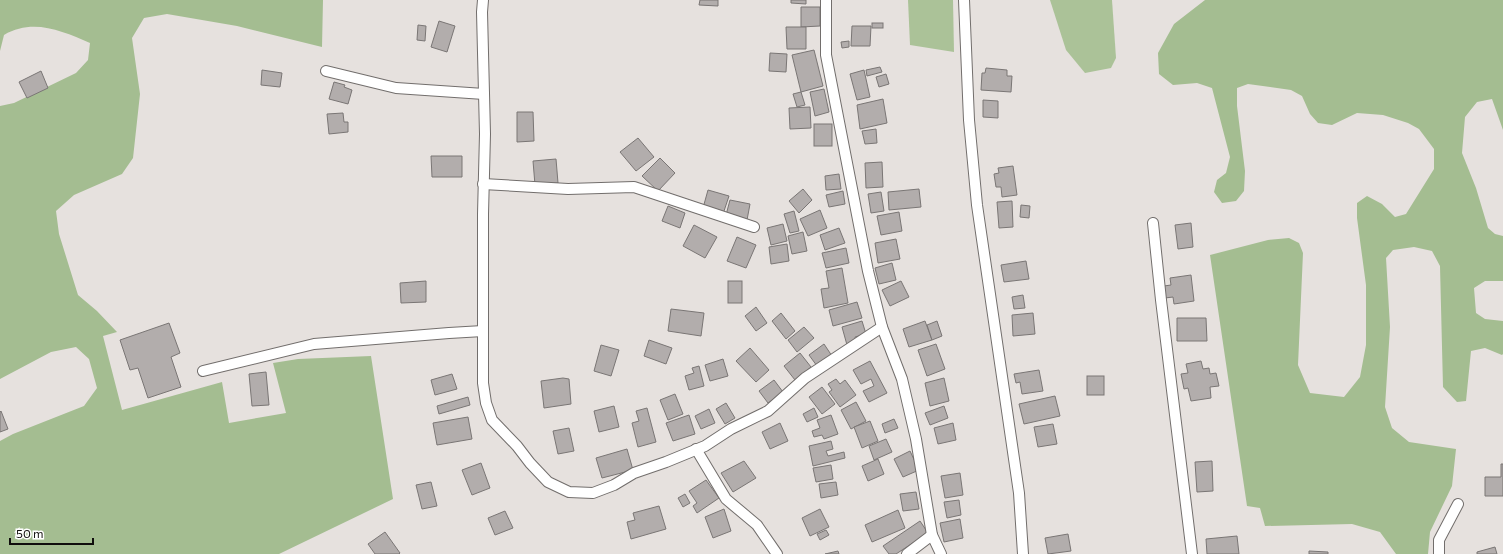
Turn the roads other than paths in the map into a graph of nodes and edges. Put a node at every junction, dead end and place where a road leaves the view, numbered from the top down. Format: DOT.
graph roads {
  1 [pos="483,0"];
  2 [pos="826,0"];
  3 [pos="964,0"];
  4 [pos="326,71"];
  5 [pos="484,94"];
  6 [pos="483,184"];
  7 [pos="1153,223"];
  8 [pos="754,227"];
  9 [pos="882,327"];
  10 [pos="484,331"];
  11 [pos="203,371"];
  12 [pos="696,449"];
  13 [pos="1458,504"];
  14 [pos="932,535"];
  15 [pos="777,554"];
  16 [pos="907,554"];
  17 [pos="941,554"];
  18 [pos="1022,554"];
  19 [pos="1192,554"];
  20 [pos="1438,554"];
  1 -- 5 [label="street"];
  2 -- 9 [label="street"];
  3 -- 18 [label="street"];
  4 -- 5 [label="street"];
  5 -- 6 [label="street"];
  6 -- 8 [label="street"];
  6 -- 10 [label="street"];
  7 -- 19 [label="street"];
  9 -- 12 [label="street"];
  9 -- 14 [label="street"];
  10 -- 11 [label="street"];
  10 -- 12 [label="street"];
  12 -- 15 [label="street"];
  13 -- 20 [label="street"];
  14 -- 16 [label="street"];
  14 -- 17 [label="street"];
}
